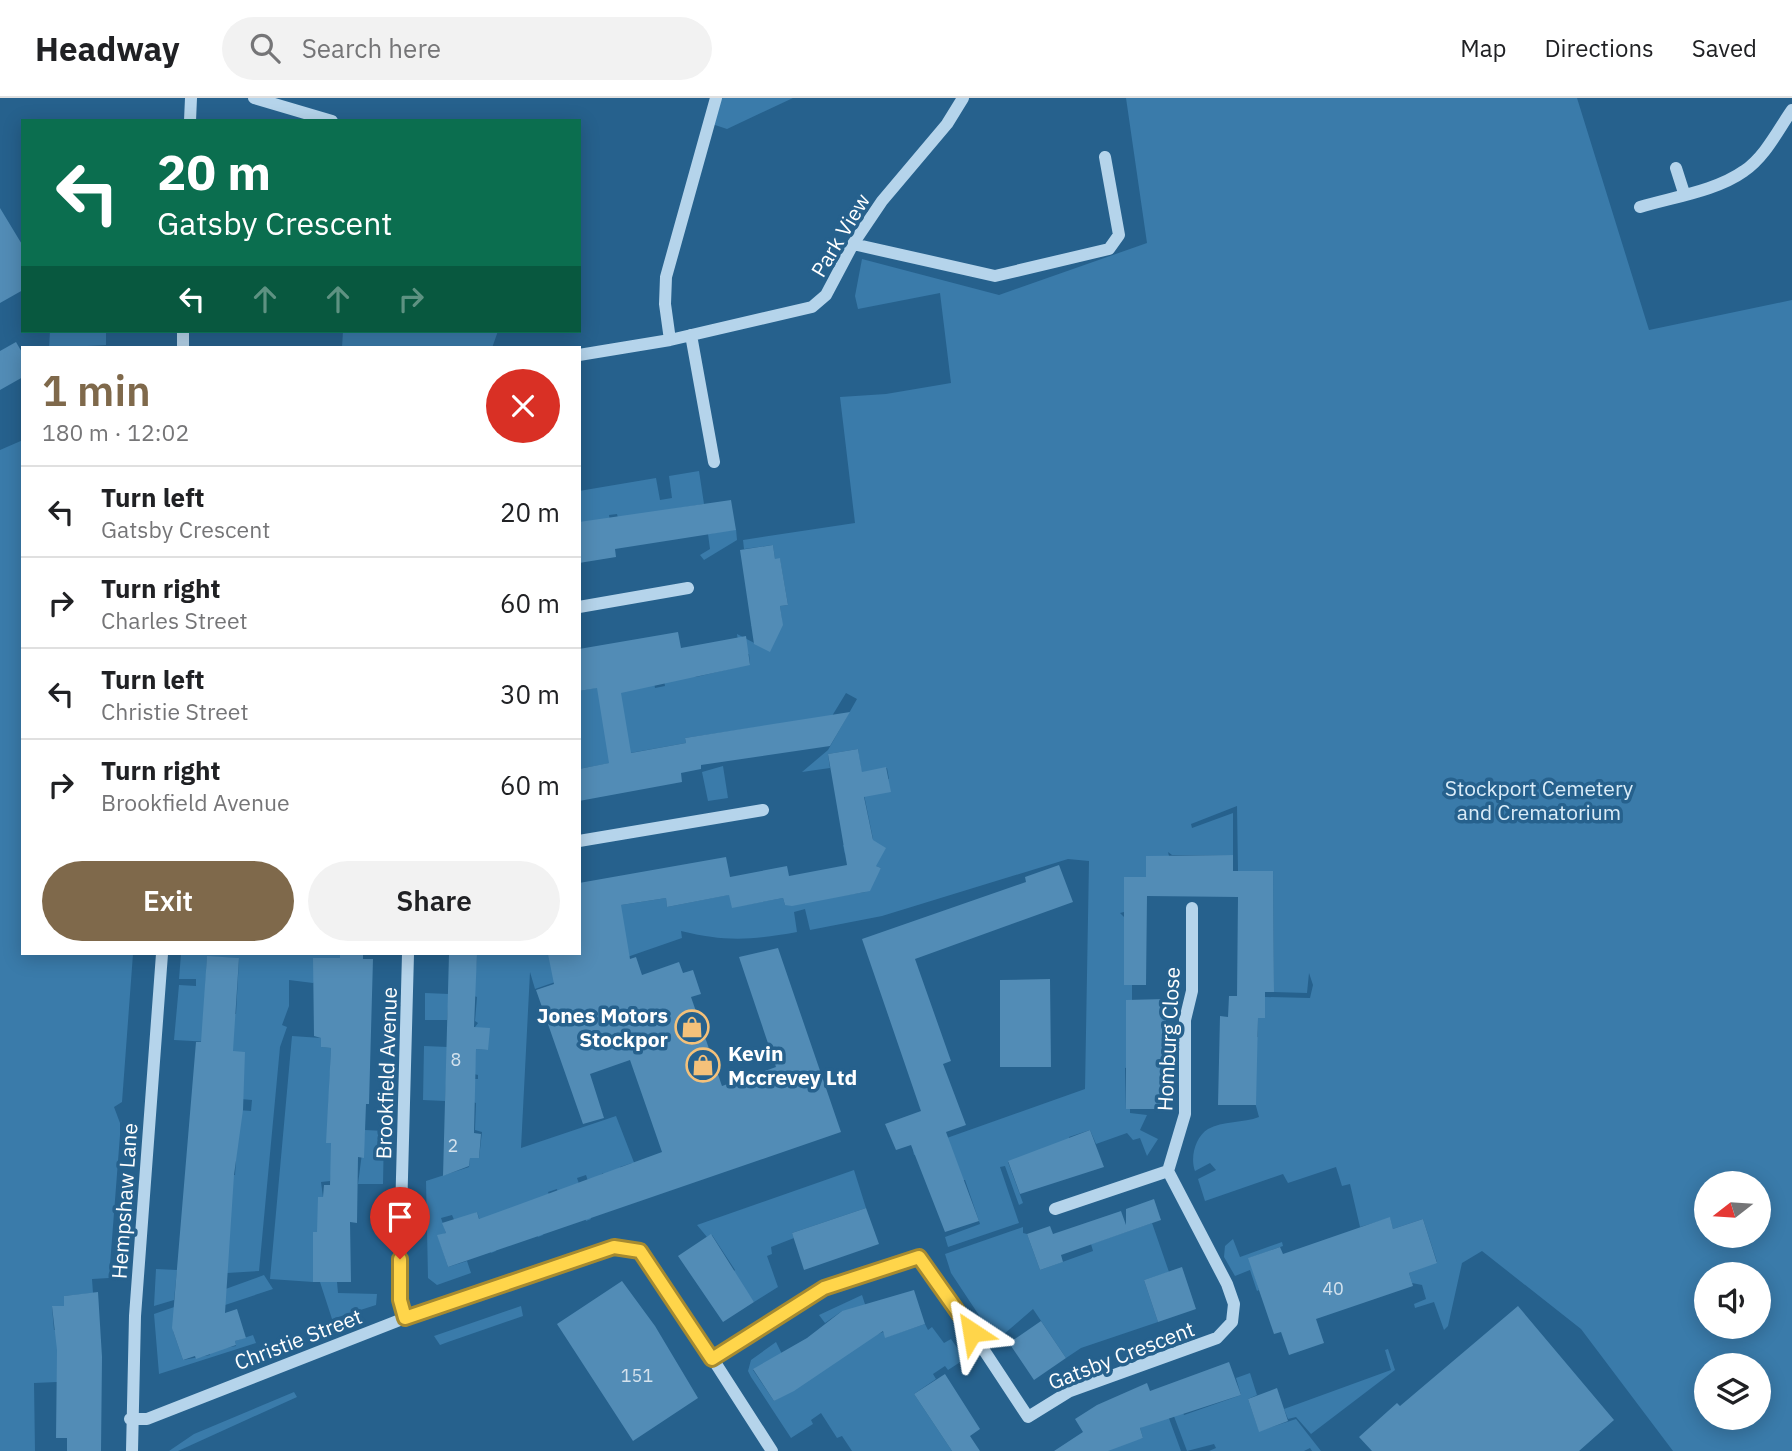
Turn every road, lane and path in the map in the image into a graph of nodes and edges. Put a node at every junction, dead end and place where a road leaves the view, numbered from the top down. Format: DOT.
graph roads {
  1 [pos="191,98"];
  2 [pos="254,98"];
  3 [pos="716,98"];
  4 [pos="963,98"];
  5 [pos="1792,110"];
  6 [pos="190,119"];
  7 [pos="325,119"];
  8 [pos="1105,157"];
  9 [pos="1676,168"];
  10 [pos="1684,193"];
  11 [pos="1640,207"];
  12 [pos="853,244"];
  13 [pos="691,335"];
  14 [pos="670,340"];
  15 [pos="581,355"];
  16 [pos="714,462"];
  17 [pos="688,588"];
  18 [pos="581,607"];
  19 [pos="764,810"];
  20 [pos="581,841"];
  21 [pos="1192,908"];
  22 [pos="162,955"];
  23 [pos="408,955"];
  24 [pos="1168,1171"];
  25 [pos="1055,1209"];
  26 [pos="405,1318"];
  27 [pos="712,1359"];
  28 [pos="130,1419"];
  29 [pos="132,1451"];
  30 [pos="772,1451"];
  1 -- 6 [label="street"];
  2 -- 7 [label="street"];
  3 -- 14 [label="street"];
  4 -- 12 [label="street, Park View"];
  5 -- 10 [label="street"];
  8 -- 12 [label="street"];
  9 -- 10 [label="street"];
  10 -- 11 [label="street"];
  12 -- 13 [label="street, Park View"];
  13 -- 14 [label="street, Park View"];
  13 -- 16 [label="street"];
  14 -- 15 [label="street, Park View"];
  17 -- 18 [label="street"];
  19 -- 20 [label="street"];
  21 -- 24 [label="street, Homburg Close"];
  22 -- 28 [label="street, Hempshaw Lane"];
  23 -- 26 [label="street, Brookfield Avenue"];
  24 -- 25 [label="street"];
  24 -- 27 [label="street, Gatsby Crescent"];
  26 -- 27 [label="street, Christie Street"];
  26 -- 28 [label="street, Christie Street"];
  27 -- 30 [label="street"];
  28 -- 29 [label="street, Hempshaw Lane"];
}
